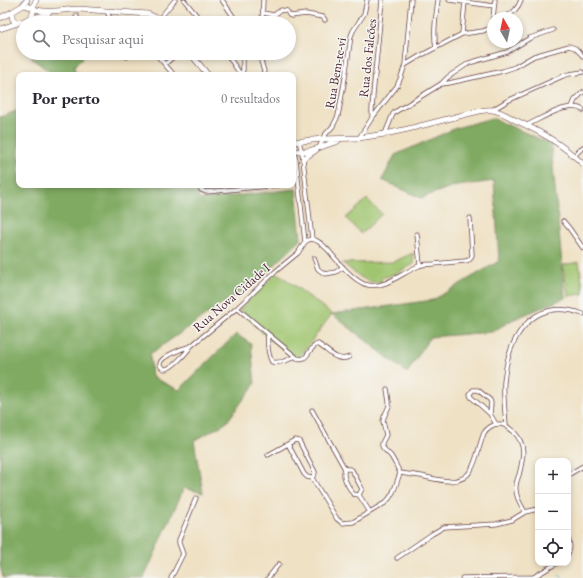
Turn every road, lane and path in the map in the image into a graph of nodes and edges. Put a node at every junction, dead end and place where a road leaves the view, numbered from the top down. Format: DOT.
graph roads {
  1 [pos="27,0"];
  2 [pos="36,0"];
  3 [pos="175,0"];
  4 [pos="184,0"];
  5 [pos="222,0"];
  6 [pos="263,0"];
  7 [pos="368,0"];
  8 [pos="382,0"];
  9 [pos="411,0"];
  10 [pos="438,0"];
  11 [pos="449,0"];
  12 [pos="495,0"];
  13 [pos="521,0"];
  14 [pos="466,1"];
  15 [pos="22,6"];
  16 [pos="494,6"];
  17 [pos="33,8"];
  18 [pos="56,11"];
  19 [pos="107,11"];
  20 [pos="12,12"];
  21 [pos="494,12"];
  22 [pos="513,12"];
  23 [pos="262,13"];
  24 [pos="31,16"];
  25 [pos="39,16"];
  26 [pos="108,16"];
  27 [pos="154,16"];
  28 [pos="162,16"];
  29 [pos="197,16"];
  30 [pos="233,16"];
  31 [pos="0,18"];
  32 [pos="326,20"];
  33 [pos="16,22"];
  34 [pos="16,24"];
  35 [pos="487,29"];
  36 [pos="0,30"];
  37 [pos="553,30"];
  38 [pos="462,34"];
  39 [pos="436,48"];
  40 [pos="583,56"];
  41 [pos="161,60"];
  42 [pos="170,60"];
  43 [pos="196,60"];
  44 [pos="231,60"];
  45 [pos="243,60"];
  46 [pos="261,60"];
  47 [pos="165,64"];
  48 [pos="406,65"];
  49 [pos="172,72"];
  50 [pos="206,72"];
  51 [pos="239,72"];
  52 [pos="242,72"];
  53 [pos="264,72"];
  54 [pos="583,72"];
  55 [pos="441,84"];
  56 [pos="583,92"];
  57 [pos="572,107"];
  58 [pos="492,110"];
  59 [pos="583,110"];
  60 [pos="372,118"];
  61 [pos="527,126"];
  62 [pos="385,134"];
  63 [pos="359,138"];
  64 [pos="322,139"];
  65 [pos="345,139"];
  66 [pos="299,142"];
  67 [pos="583,147"];
  68 [pos="319,148"];
  69 [pos="296,150"];
  70 [pos="302,152"];
  71 [pos="574,156"];
  72 [pos="303,159"];
  73 [pos="296,160"];
  74 [pos="583,164"];
  75 [pos="299,183"];
  76 [pos="296,184"];
  77 [pos="202,188"];
  78 [pos="233,188"];
  79 [pos="300,188"];
  80 [pos="306,188"];
  81 [pos="470,218"];
  82 [pos="563,220"];
  83 [pos="417,234"];
  84 [pos="312,239"];
  85 [pos="305,242"];
  86 [pos="583,248"];
  87 [pos="314,258"];
  88 [pos="420,265"];
  89 [pos="343,267"];
  90 [pos="237,308"];
  91 [pos="583,314"];
  92 [pos="268,334"];
  93 [pos="191,346"];
  94 [pos="295,356"];
  95 [pos="350,357"];
  96 [pos="387,389"];
  97 [pos="312,410"];
  98 [pos="490,414"];
  99 [pos="496,424"];
  100 [pos="506,425"];
  101 [pos="288,444"];
  102 [pos="268,455"];
  103 [pos="583,466"];
  104 [pos="345,469"];
  105 [pos="400,473"];
  106 [pos="571,473"];
  107 [pos="312,478"];
  108 [pos="359,495"];
  109 [pos="196,498"];
  110 [pos="535,510"];
  111 [pos="370,512"];
  112 [pos="525,512"];
  113 [pos="397,558"];
  114 [pos="279,564"];
  115 [pos="552,566"];
  116 [pos="171,578"];
  117 [pos="268,578"];
  118 [pos="462,578"];
  119 [pos="511,578"];
  120 [pos="533,578"];
  1 -- 15 [label="main road"];
  2 -- 17 [label="main road"];
  3 -- 28 [label="street"];
  4 -- 29 [label="street"];
  5 -- 30 [label="street"];
  6 -- 23 [label="street"];
  7 -- 64 [label="street, Rua Bem-te-vi"];
  8 -- 60 [label="street, Rua dos Falcões"];
  9 -- 48 [label="street"];
  10 -- 39 [label="street"];
  11 -- 14 [label="street"];
  12 -- 16 [label="street"];
  13 -- 22 [label="street"];
  14 -- 16 [label="street"];
  14 -- 38 [label="street"];
  15 -- 17 [label="main road"];
  15 -- 20 [label="main road"];
  16 -- 21 [label="street"];
  17 -- 18 [label="main road"];
  17 -- 24 [label="main road"];
  18 -- 19 [label="main road"];
  18 -- 25 [label="main road"];
  19 -- 26 [label="street"];
  19 -- 27 [label="main road"];
  20 -- 31 [label="main road"];
  20 -- 33 [label="main road"];
  23 -- 32 [label="street"];
  34 -- 36 [label="main road"];
  35 -- 38 [label="street"];
  37 -- 55 [label="street"];
  38 -- 39 [label="street"];
  39 -- 48 [label="street"];
  40 -- 55 [label="street"];
  41 -- 47 [label="street"];
  42 -- 47 [label="street"];
  43 -- 50 [label="main road"];
  44 -- 51 [label="street"];
  45 -- 52 [label="street"];
  46 -- 53 [label="street"];
  47 -- 49 [label="street"];
  48 -- 60 [label="street"];
  54 -- 58 [label="street"];
  55 -- 62 [label="street"];
  56 -- 57 [label="street"];
  57 -- 59 [label="street"];
  57 -- 61 [label="street"];
  58 -- 61 [label="main road"];
  58 -- 62 [label="main road"];
  60 -- 63 [label="street"];
  61 -- 71 [label="main road"];
  62 -- 63 [label="main road"];
  63 -- 65 [label="main road"];
  64 -- 65 [label="main road"];
  64 -- 66 [label="main road"];
  64 -- 68 [label="street, Rua Bem-te-vi"];
  65 -- 68 [label="main road"];
  66 -- 70 [label="street"];
  67 -- 71 [label="street"];
  68 -- 70 [label="main road"];
  68 -- 72 [label="main road"];
  69 -- 70 [label="main road"];
  70 -- 72 [label="street"];
  71 -- 74 [label="main road"];
  72 -- 73 [label="street"];
  72 -- 80 [label="street"];
  73 -- 75 [label="street"];
  75 -- 76 [label="street"];
  75 -- 79 [label="street"];
  77 -- 78 [label="street"];
  79 -- 80 [label="street"];
  79 -- 85 [label="street"];
  80 -- 84 [label="street"];
  81 -- 88 [label="street"];
  82 -- 86 [label="street"];
  83 -- 88 [label="street"];
  84 -- 85 [label="street, Rua Nova Cidade I"];
  84 -- 89 [label="street"];
  85 -- 90 [label="street, Rua Nova Cidade I"];
  87 -- 89 [label="street"];
  88 -- 89 [label="street"];
  90 -- 92 [label="street"];
  90 -- 93 [label="street, Rua Nova Cidade I"];
  91 -- 100 [label="street"];
  92 -- 94 [label="street"];
  92 -- 94 [label="street"];
  93 -- 93 [label="street, Rua Nova Cidade I"];
  94 -- 95 [label="street"];
  96 -- 105 [label="street"];
  97 -- 104 [label="street"];
  98 -- 98 [label="street"];
  98 -- 99 [label="street"];
  99 -- 100 [label="street"];
  99 -- 105 [label="street"];
  100 -- 112 [label="street"];
  101 -- 102 [label="street"];
  101 -- 107 [label="street"];
  101 -- 107 [label="street"];
  103 -- 106 [label="street"];
  104 -- 108 [label="street"];
  104 -- 108 [label="street"];
  105 -- 111 [label="street"];
  107 -- 111 [label="street"];
  108 -- 111 [label="street"];
  109 -- 116 [label="street"];
  110 -- 112 [label="street"];
  112 -- 113 [label="street"];
  114 -- 117 [label="street"];
  115 -- 120 [label="street"];
  118 -- 119 [label="street"];
  119 -- 120 [label="street"];
}
